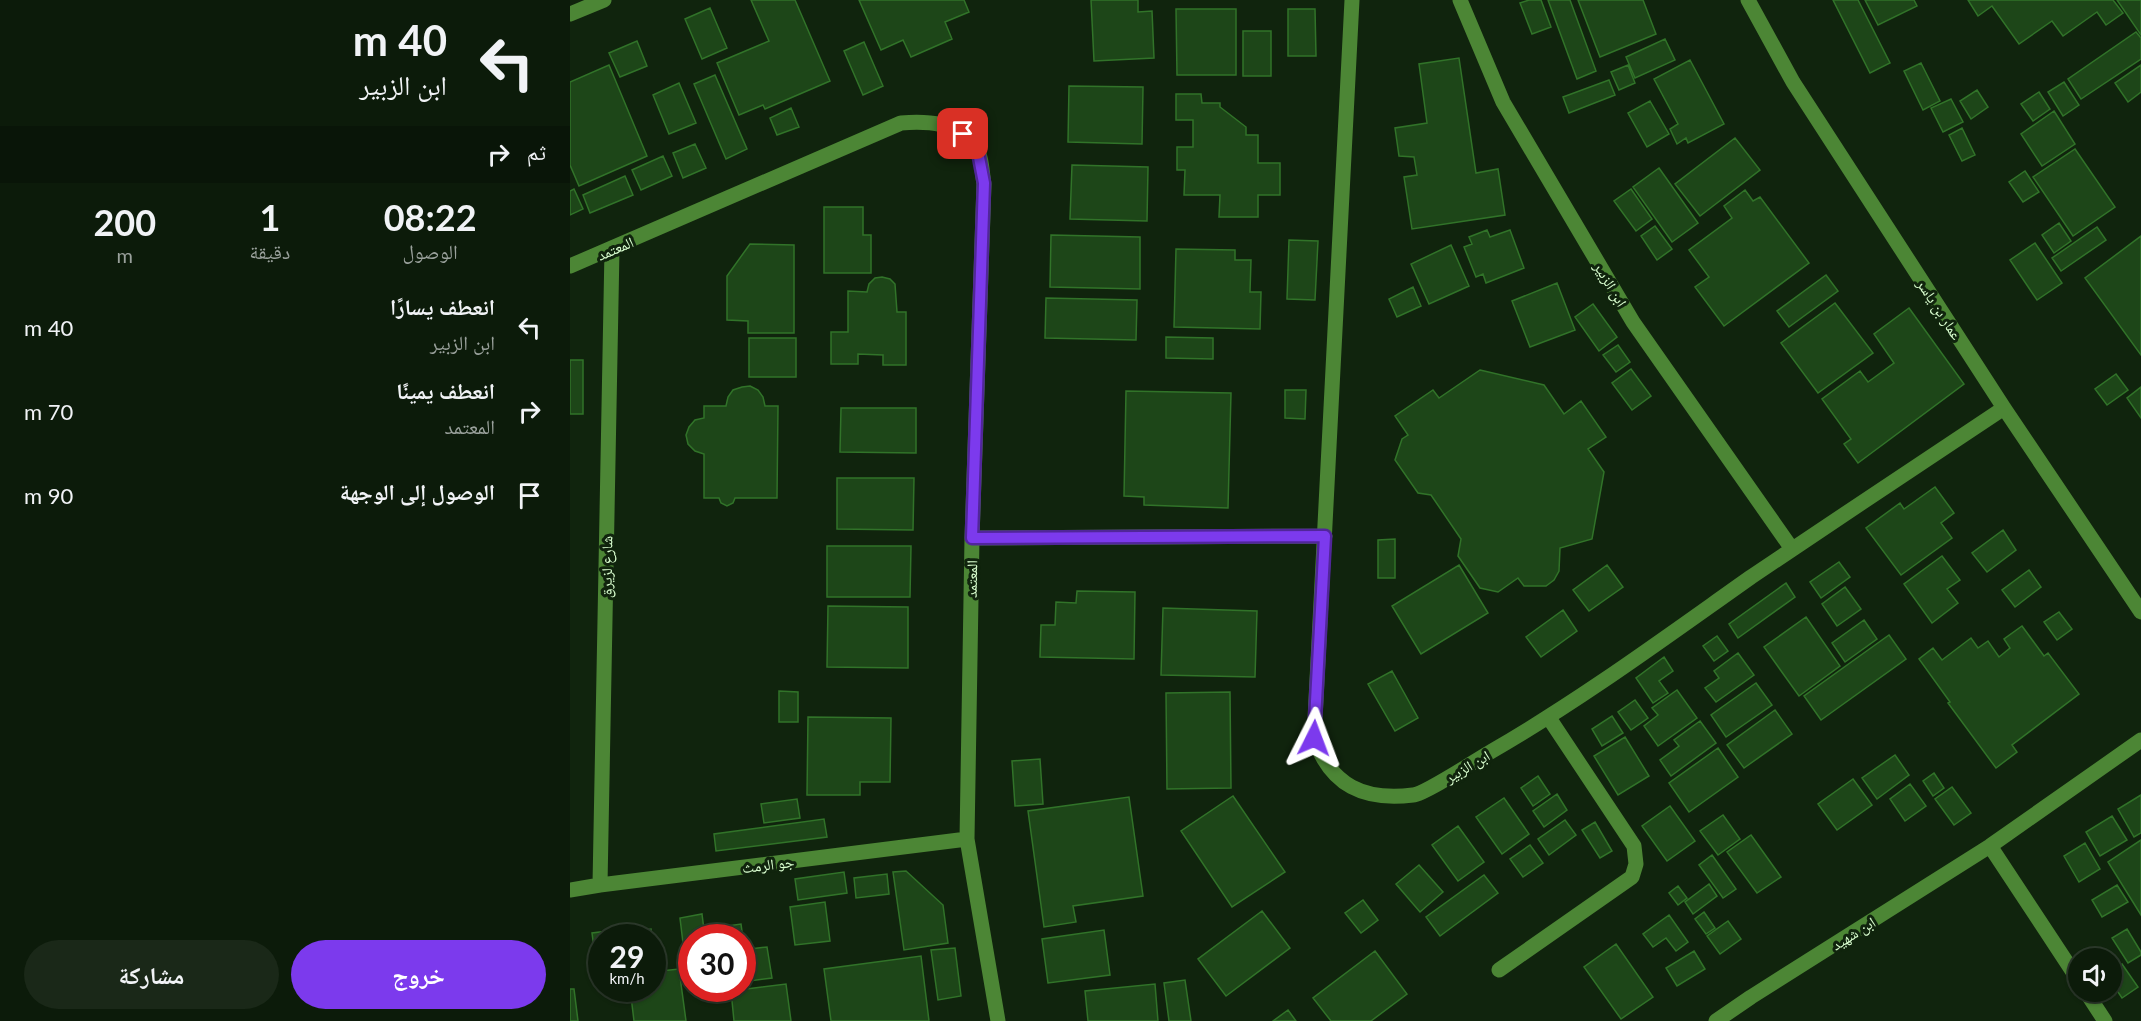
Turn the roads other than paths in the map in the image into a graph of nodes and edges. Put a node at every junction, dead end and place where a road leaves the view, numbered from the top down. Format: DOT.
graph roads {
  1 [pos="604,0"];
  2 [pos="1352,0"];
  3 [pos="1460,0"];
  4 [pos="1748,0"];
  5 [pos="570,14"];
  6 [pos="612,249"];
  7 [pos="570,266"];
  8 [pos="2004,408"];
  9 [pos="1325,536"];
  10 [pos="972,538"];
  11 [pos="1792,549"];
  12 [pos="2141,612"];
  13 [pos="1548,718"];
  14 [pos="2141,740"];
  15 [pos="967,839"];
  16 [pos="1990,846"];
  17 [pos="600,885"];
  18 [pos="570,890"];
  19 [pos="2068,964"];
  20 [pos="1499,970"];
  21 [pos="2093,1002"];
  22 [pos="998,1021"];
  23 [pos="1716,1021"];
  24 [pos="2105,1021"];
  1 -- 5 [label="street"];
  2 -- 9 [label="street, ابن الزبير"];
  3 -- 11 [label="street, ابن الزبير"];
  4 -- 8 [label="street, عمار بن ياسر"];
  6 -- 7 [label="street, المعتمد"];
  6 -- 10 [label="street, المعتمد"];
  6 -- 17 [label="street, شارع لزيرق"];
  8 -- 11 [label="street, ابن الزبير"];
  8 -- 12 [label="street, عمار بن ياسر"];
  9 -- 10 [label="street"];
  9 -- 13 [label="street, ابن الزبير"];
  10 -- 15 [label="street, المعتمد"];
  11 -- 13 [label="street, ابن الزبير"];
  13 -- 20 [label="street"];
  14 -- 16 [label="street, ابن شهيد"];
  15 -- 17 [label="street, جو الرمث"];
  15 -- 22 [label="street, المعتمد"];
  16 -- 19 [label="street"];
  16 -- 23 [label="street, ابن شهيد"];
  17 -- 18 [label="street, جو الرمث"];
  21 -- 24 [label="street"];
}
